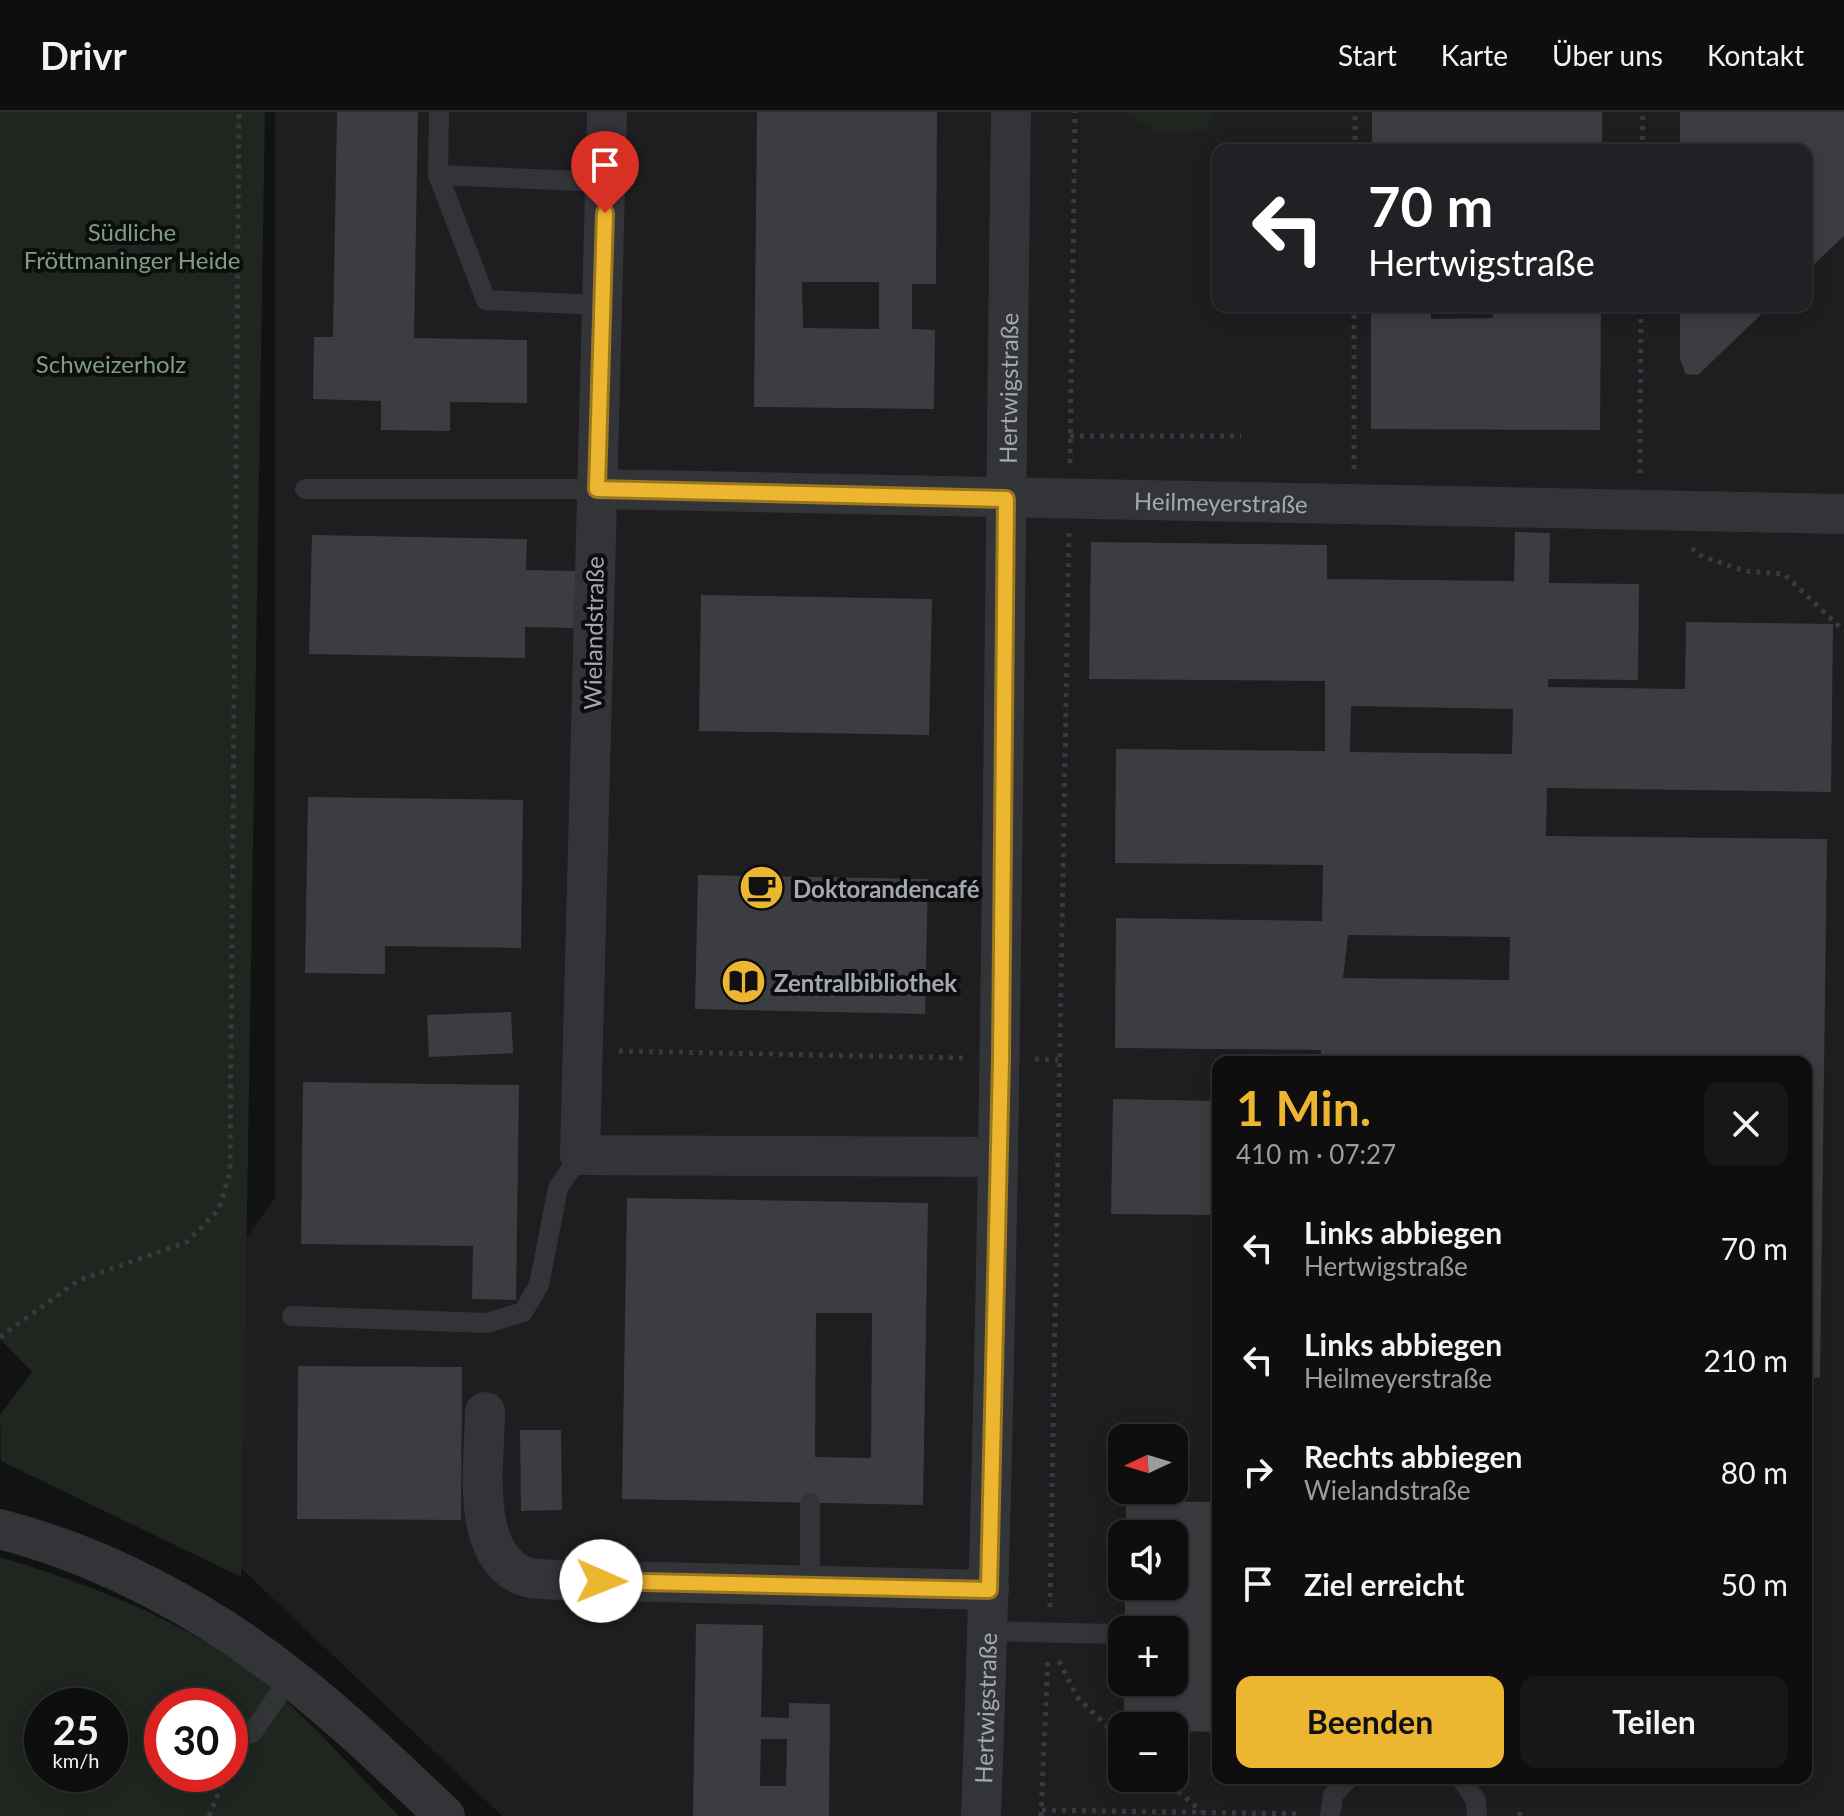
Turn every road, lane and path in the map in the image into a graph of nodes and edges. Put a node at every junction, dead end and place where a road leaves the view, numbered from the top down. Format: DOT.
graph roads {
  1 [pos="239,112"];
  2 [pos="439,112"];
  3 [pos="607,112"];
  4 [pos="1011,112"];
  5 [pos="1075,112"];
  6 [pos="1355,112"];
  7 [pos="1643,112"];
  8 [pos="1355,144"];
  9 [pos="1642,144"];
  10 [pos="438,175"];
  11 [pos="606,182"];
  12 [pos="602,305"];
  13 [pos="1354,312"];
  14 [pos="1641,312"];
  15 [pos="1070,436"];
  16 [pos="1241,436"];
  17 [pos="305,489"];
  18 [pos="597,489"];
  19 [pos="1006,499"];
  20 [pos="1070,500"];
  21 [pos="1354,505"];
  22 [pos="1639,509"];
  23 [pos="1844,514"];
  24 [pos="1688,544"];
  25 [pos="1844,631"];
  26 [pos="583,1050"];
  27 [pos="1001,1059"];
  28 [pos="1058,1060"];
  29 [pos="580,1155"];
  30 [pos="997,1157"];
  31 [pos="292,1316"];
  32 [pos="0,1337"];
  33 [pos="485,1412"];
  34 [pos="810,1503"];
  35 [pos="0,1529"];
  36 [pos="810,1585"];
  37 [pos="989,1590"];
  38 [pos="988,1631"];
  39 [pos="1108,1634"];
  40 [pos="1049,1637"];
  41 [pos="291,1677"];
  42 [pos="1108,1727"];
  43 [pos="252,1733"];
  44 [pos="1343,1784"];
  45 [pos="1465,1784"];
  46 [pos="219,1792"];
  47 [pos="1179,1792"];
  48 [pos="1042,1813"];
  49 [pos="1203,1813"];
  50 [pos="209,1816"];
  51 [pos="445,1816"];
  52 [pos="981,1816"];
  53 [pos="1306,1816"];
  54 [pos="1330,1816"];
  55 [pos="1477,1816"];
  1 -- 32 [label="path"];
  2 -- 10 [label="lane"];
  3 -- 11 [label="street, Wielandstraße"];
  4 -- 19 [label="street, Hertwigstraße"];
  5 -- 15 [label="path"];
  6 -- 8 [label="path"];
  7 -- 9 [label="path"];
  10 -- 11 [label="lane"];
  10 -- 12 [label="lane"];
  11 -- 12 [label="street, Wielandstraße"];
  12 -- 18 [label="street, Wielandstraße"];
  13 -- 21 [label="path"];
  14 -- 22 [label="path"];
  15 -- 16 [label="path"];
  15 -- 20 [label="path"];
  17 -- 18 [label="lane"];
  18 -- 19 [label="street, Heilmeyerstraße"];
  18 -- 26 [label="street, Wielandstraße"];
  19 -- 20 [label="street, Heilmeyerstraße"];
  19 -- 27 [label="street, Hertwigstraße"];
  20 -- 21 [label="street, Heilmeyerstraße"];
  20 -- 28 [label="path"];
  21 -- 22 [label="street, Heilmeyerstraße"];
  22 -- 23 [label="street, Heilmeyerstraße"];
  24 -- 25 [label="path"];
  26 -- 27 [label="path"];
  26 -- 29 [label="street, Wielandstraße"];
  27 -- 28 [label="path"];
  27 -- 30 [label="street, Hertwigstraße"];
  28 -- 40 [label="path"];
  29 -- 30 [label="street"];
  29 -- 31 [label="lane"];
  30 -- 37 [label="street, Hertwigstraße"];
  33 -- 36 [label="street"];
  34 -- 36 [label="lane"];
  35 -- 41 [label="street"];
  36 -- 37 [label="street"];
  37 -- 38 [label="street, Hertwigstraße"];
  38 -- 40 [label="lane"];
  38 -- 52 [label="street, Hertwigstraße"];
  39 -- 40 [label="lane"];
  40 -- 42 [label="path"];
  40 -- 48 [label="path"];
  41 -- 43 [label="lane"];
  41 -- 51 [label="street"];
  44 -- 54 [label="lane"];
  45 -- 55 [label="lane"];
  46 -- 50 [label="path"];
  47 -- 49 [label="path"];
  48 -- 49 [label="path"];
  49 -- 53 [label="path"];
}
